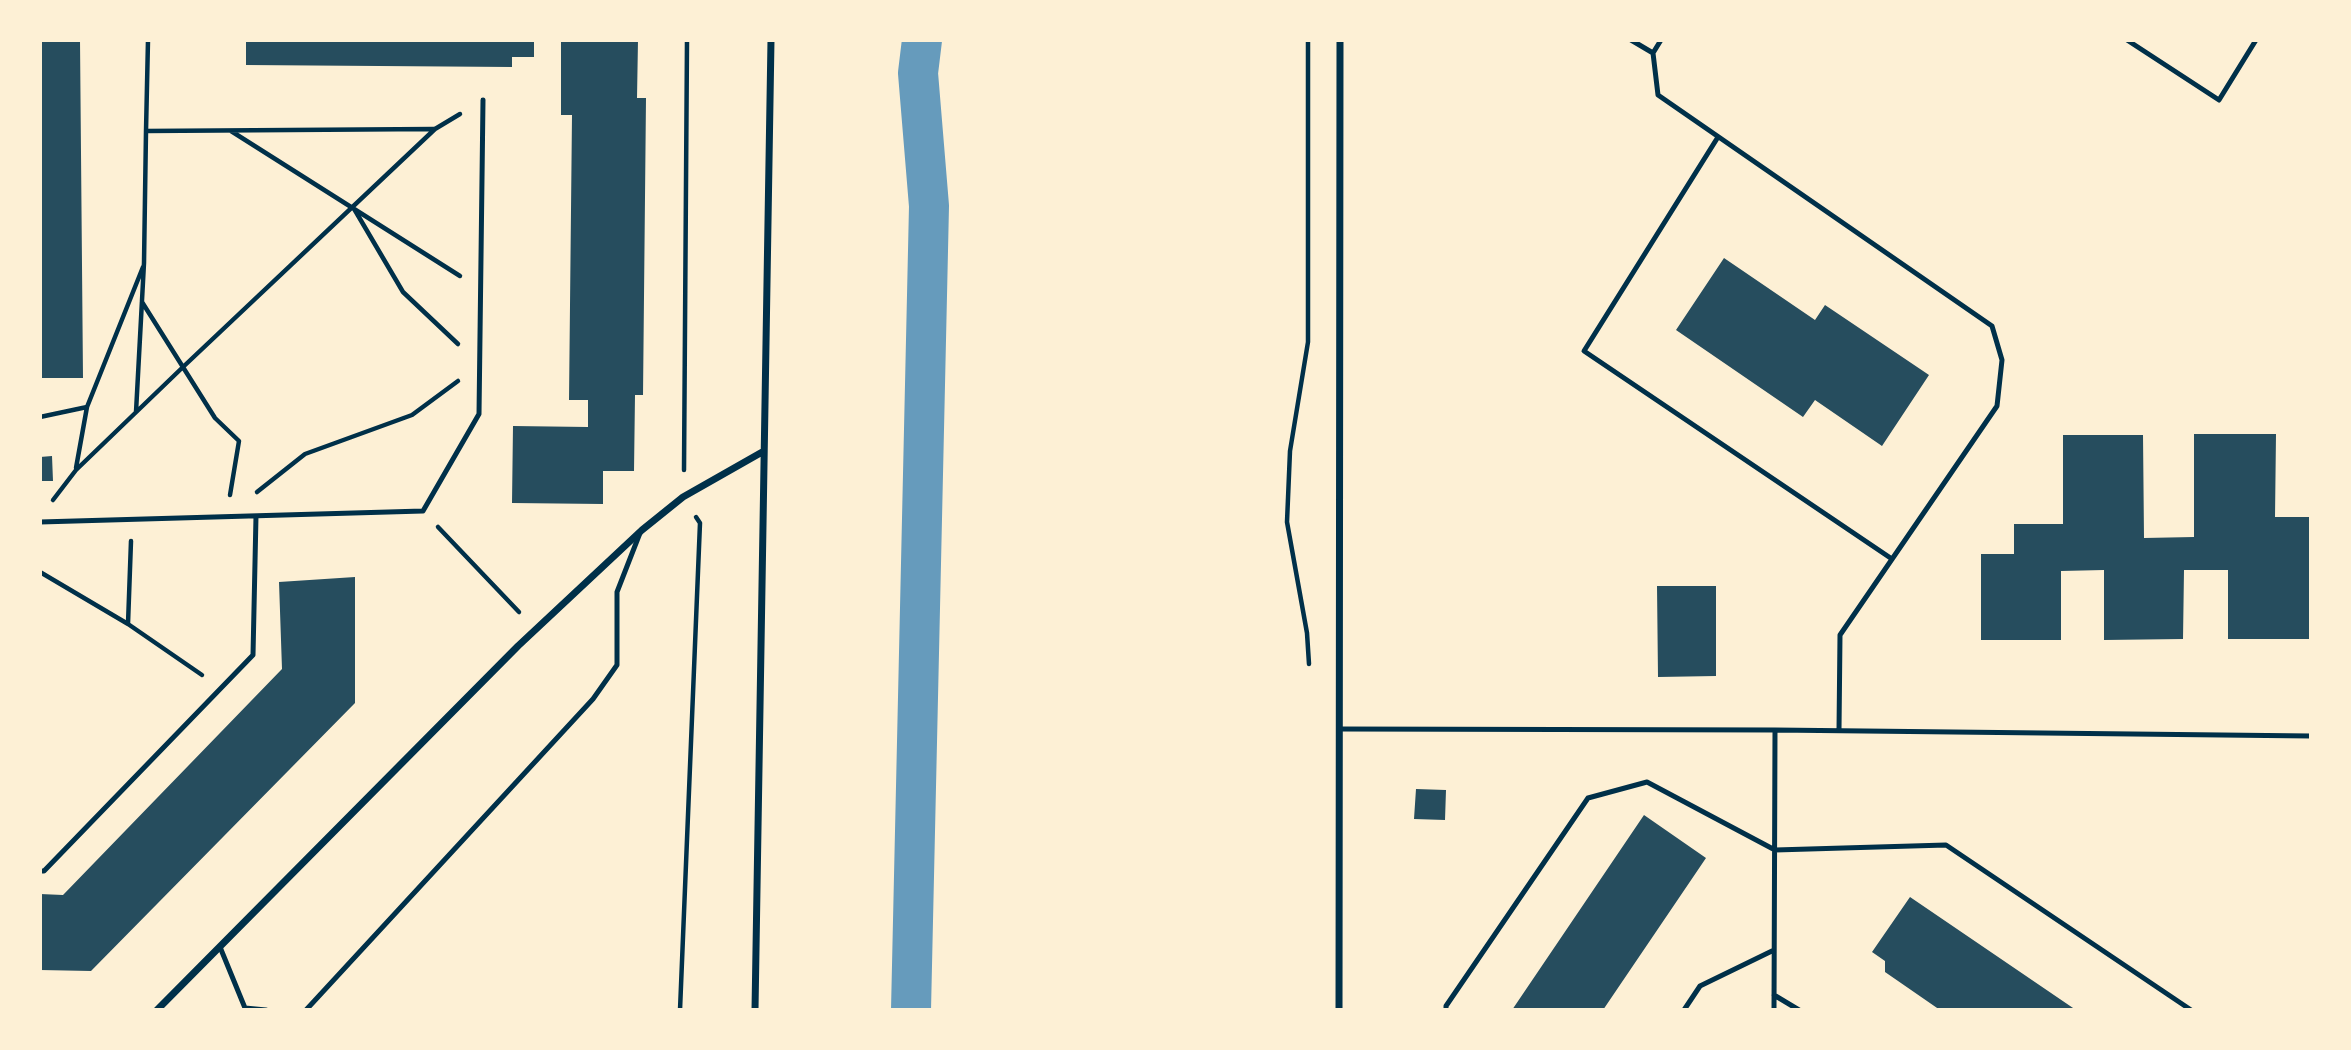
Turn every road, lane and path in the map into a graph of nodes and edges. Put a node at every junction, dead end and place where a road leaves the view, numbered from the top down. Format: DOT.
graph roads {
  1 [pos="148,40"];
  2 [pos="771,40"];
  3 [pos="1308,40"];
  4 [pos="1340,40"];
  5 [pos="1631,40"];
  6 [pos="1661,40"];
  7 [pos="2127,40"];
  8 [pos="2256,40"];
  9 [pos="1653,54"];
  10 [pos="483,100"];
  11 [pos="435,129"];
  12 [pos="146,131"];
  13 [pos="230,131"];
  14 [pos="1718,137"];
  15 [pos="353,207"];
  16 [pos="144,263"];
  17 [pos="480,289"];
  18 [pos="142,301"];
  19 [pos="480,365"];
  20 [pos="183,367"];
  21 [pos="87,407"];
  22 [pos="136,412"];
  23 [pos="40,417"];
  24 [pos="764,451"];
  25 [pos="76,470"];
  26 [pos="47,508"];
  27 [pos="424,512"];
  28 [pos="256,516"];
  29 [pos="226,517"];
  30 [pos="132,519"];
  31 [pos="40,522"];
  32 [pos="642,530"];
  33 [pos="1892,559"];
  34 [pos="40,572"];
  35 [pos="128,624"];
  36 [pos="536,630"];
  37 [pos="1309,664"];
  38 [pos="220,688"];
  39 [pos="1339,729"];
  40 [pos="1775,730"];
  41 [pos="1839,730"];
  42 [pos="2311,736"];
  43 [pos="1775,850"];
  44 [pos="40,871"];
  45 [pos="220,947"];
  46 [pos="1774,950"];
  47 [pos="1774,995"];
  48 [pos="157,1010"];
  49 [pos="266,1010"];
  50 [pos="306,1010"];
  51 [pos="755,1010"];
  52 [pos="1339,1010"];
  53 [pos="1446,1010"];
  54 [pos="1684,1010"];
  55 [pos="1774,1010"];
  56 [pos="1799,1010"];
  57 [pos="2191,1010"];
  1 -- 12 [label="path"];
  2 -- 24 [label="street"];
  3 -- 37 [label="path"];
  4 -- 39 [label="street"];
  5 -- 9 [label="lane"];
  6 -- 9 [label="lane"];
  7 -- 8 [label="lane"];
  9 -- 14 [label="lane"];
  10 -- 11 [label="path"];
  10 -- 17 [label="lane"];
  11 -- 13 [label="path"];
  11 -- 15 [label="path"];
  12 -- 13 [label="path"];
  12 -- 16 [label="path"];
  13 -- 15 [label="path"];
  14 -- 33 [label="lane"];
  14 -- 33 [label="lane"];
  15 -- 17 [label="path"];
  15 -- 19 [label="path"];
  15 -- 20 [label="path"];
  16 -- 18 [label="path"];
  16 -- 21 [label="path"];
  17 -- 19 [label="lane"];
  18 -- 20 [label="path"];
  18 -- 22 [label="path"];
  19 -- 27 [label="lane"];
  19 -- 29 [label="path"];
  20 -- 22 [label="path"];
  20 -- 29 [label="path"];
  21 -- 23 [label="path"];
  21 -- 25 [label="path"];
  22 -- 25 [label="path"];
  24 -- 32 [label="street"];
  24 -- 51 [label="street"];
  25 -- 26 [label="path"];
  27 -- 28 [label="lane"];
  27 -- 36 [label="path"];
  28 -- 29 [label="lane"];
  28 -- 38 [label="lane"];
  29 -- 30 [label="lane"];
  30 -- 31 [label="lane"];
  30 -- 35 [label="path"];
  32 -- 36 [label="street"];
  32 -- 50 [label="lane"];
  33 -- 41 [label="lane"];
  34 -- 35 [label="path"];
  35 -- 38 [label="path"];
  36 -- 45 [label="street"];
  38 -- 44 [label="lane"];
  39 -- 40 [label="lane"];
  39 -- 52 [label="street"];
  40 -- 41 [label="lane"];
  40 -- 43 [label="lane"];
  41 -- 42 [label="lane"];
  43 -- 46 [label="lane"];
  43 -- 53 [label="lane"];
  43 -- 57 [label="lane"];
  45 -- 48 [label="street"];
  45 -- 49 [label="lane"];
  46 -- 47 [label="lane"];
  46 -- 54 [label="lane"];
  47 -- 55 [label="lane"];
  47 -- 56 [label="lane"];
}
